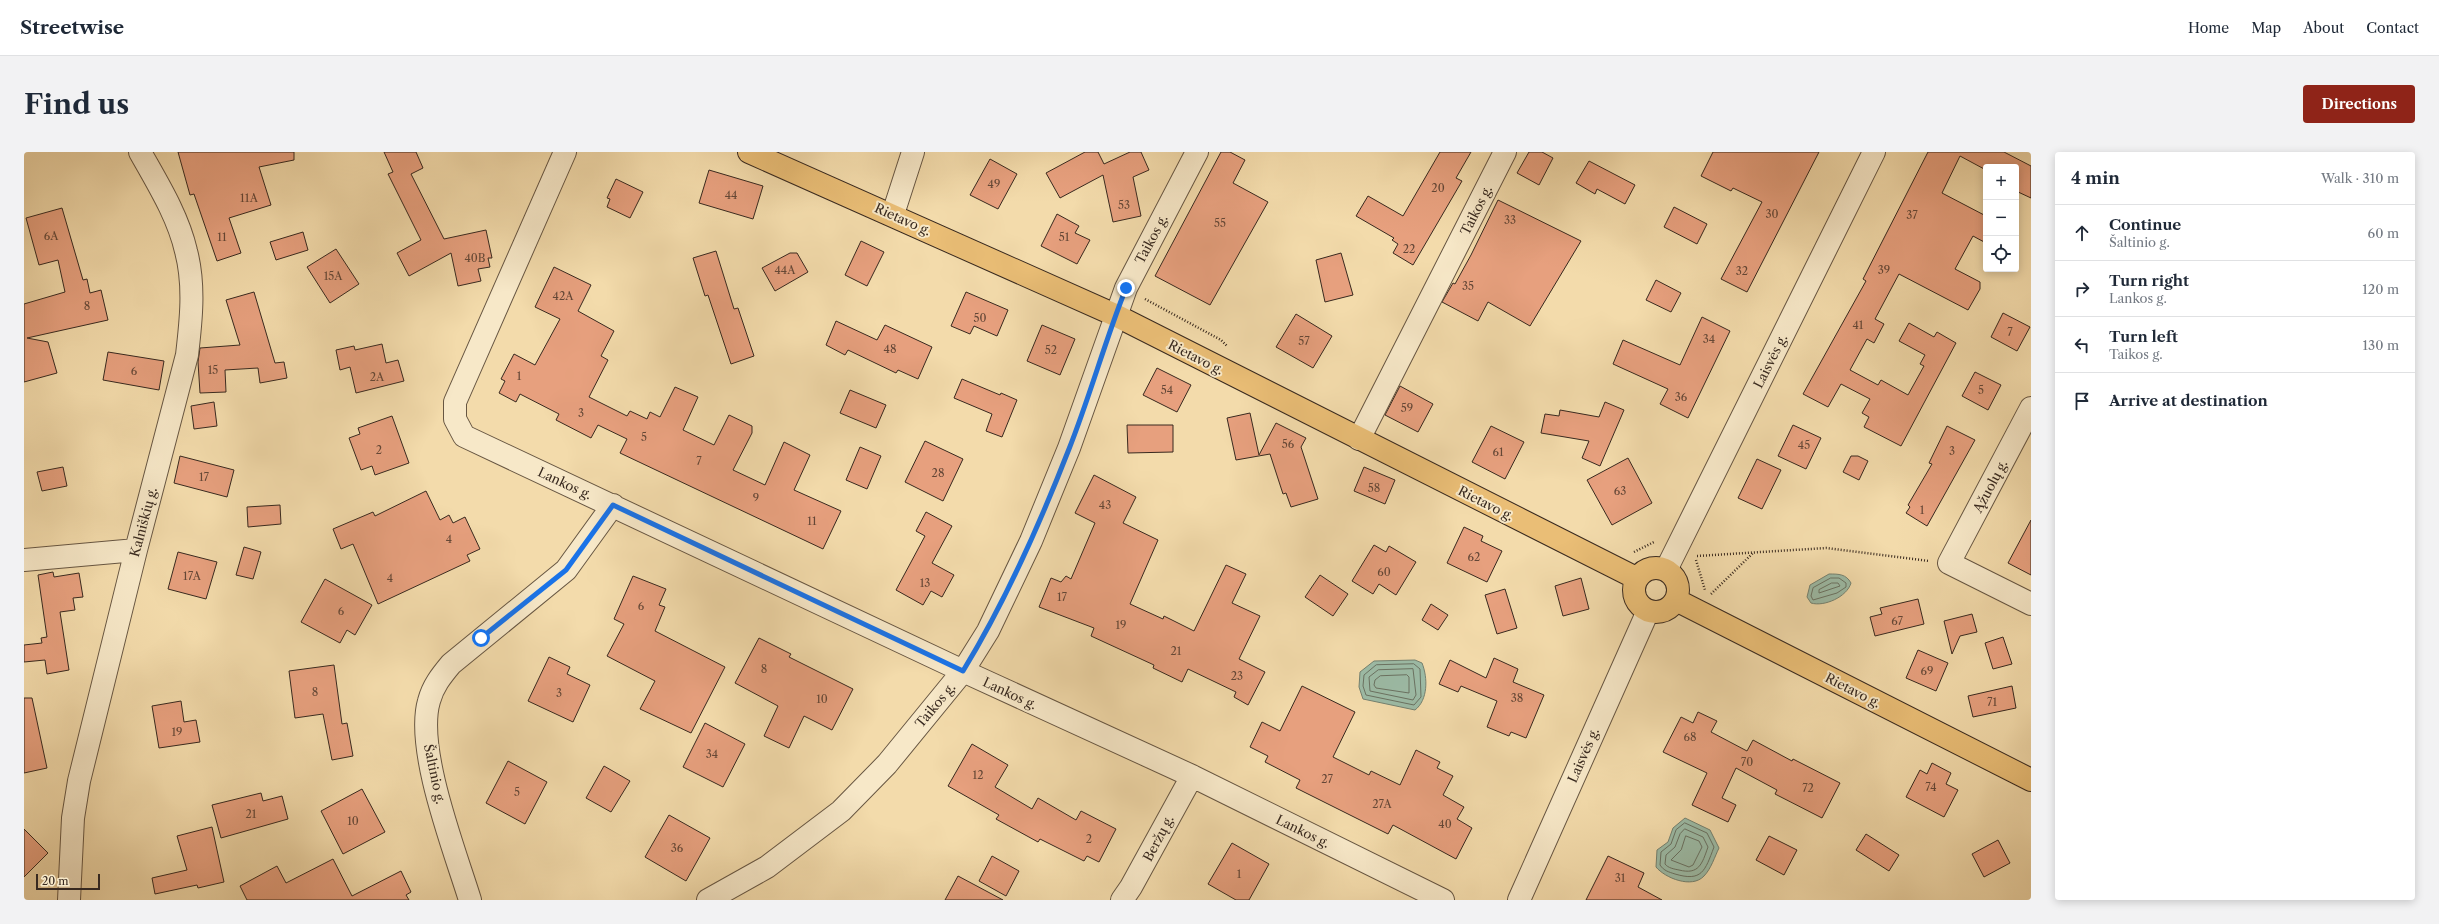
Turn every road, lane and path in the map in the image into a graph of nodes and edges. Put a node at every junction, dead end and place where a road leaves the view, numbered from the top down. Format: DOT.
graph roads {
  1 [pos="140,152"];
  2 [pos="565,152"];
  3 [pos="748,152"];
  4 [pos="913,152"];
  5 [pos="1197,152"];
  6 [pos="1505,152"];
  7 [pos="1874,152"];
  8 [pos="893,214"];
  9 [pos="1115,315"];
  10 [pos="2031,408"];
  11 [pos="1359,439"];
  12 [pos="613,505"];
  13 [pos="136,550"];
  14 [pos="1753,552"];
  15 [pos="1695,556"];
  16 [pos="24,560"];
  17 [pos="1949,563"];
  18 [pos="1666,570"];
  19 [pos="1636,578"];
  20 [pos="1707,597"];
  21 [pos="1676,600"];
  22 [pos="2031,604"];
  23 [pos="1648,611"];
  24 [pos="963,671"];
  25 [pos="1192,776"];
  26 [pos="2031,780"];
  27 [pos="69,900"];
  28 [pos="470,900"];
  29 [pos="708,900"];
  30 [pos="1122,900"];
  31 [pos="1443,900"];
  32 [pos="1519,900"];
  1 -- 13 [label="street, Kalniškių g."];
  2 -- 12 [label="street, Lankos g."];
  3 -- 8 [label="main road, Rietavo g."];
  4 -- 8 [label="street"];
  5 -- 9 [label="street, Taikos g."];
  6 -- 11 [label="street, Taikos g."];
  7 -- 18 [label="street, Laisvės g."];
  8 -- 9 [label="main road, Rietavo g."];
  9 -- 11 [label="main road, Rietavo g."];
  9 -- 24 [label="street, Taikos g."];
  10 -- 17 [label="street, Ąžuolų g."];
  11 -- 19 [label="main road, Rietavo g."];
  12 -- 24 [label="street, Lankos g."];
  12 -- 28 [label="street, Šaltinio g."];
  13 -- 16 [label="street"];
  13 -- 27 [label="street, Kalniškių g."];
  14 -- 15 [label="path"];
  14 -- 17 [label="path"];
  14 -- 20 [label="path"];
  17 -- 22 [label="street"];
  18 -- 19 [label="main road"];
  18 -- 21 [label="main road"];
  19 -- 23 [label="main road"];
  21 -- 23 [label="main road"];
  21 -- 26 [label="main road, Rietavo g."];
  23 -- 32 [label="street, Laisvės g."];
  24 -- 25 [label="street, Lankos g."];
  24 -- 29 [label="street, Taikos g."];
  25 -- 30 [label="street, Beržų g."];
  25 -- 31 [label="street, Lankos g."];
}
